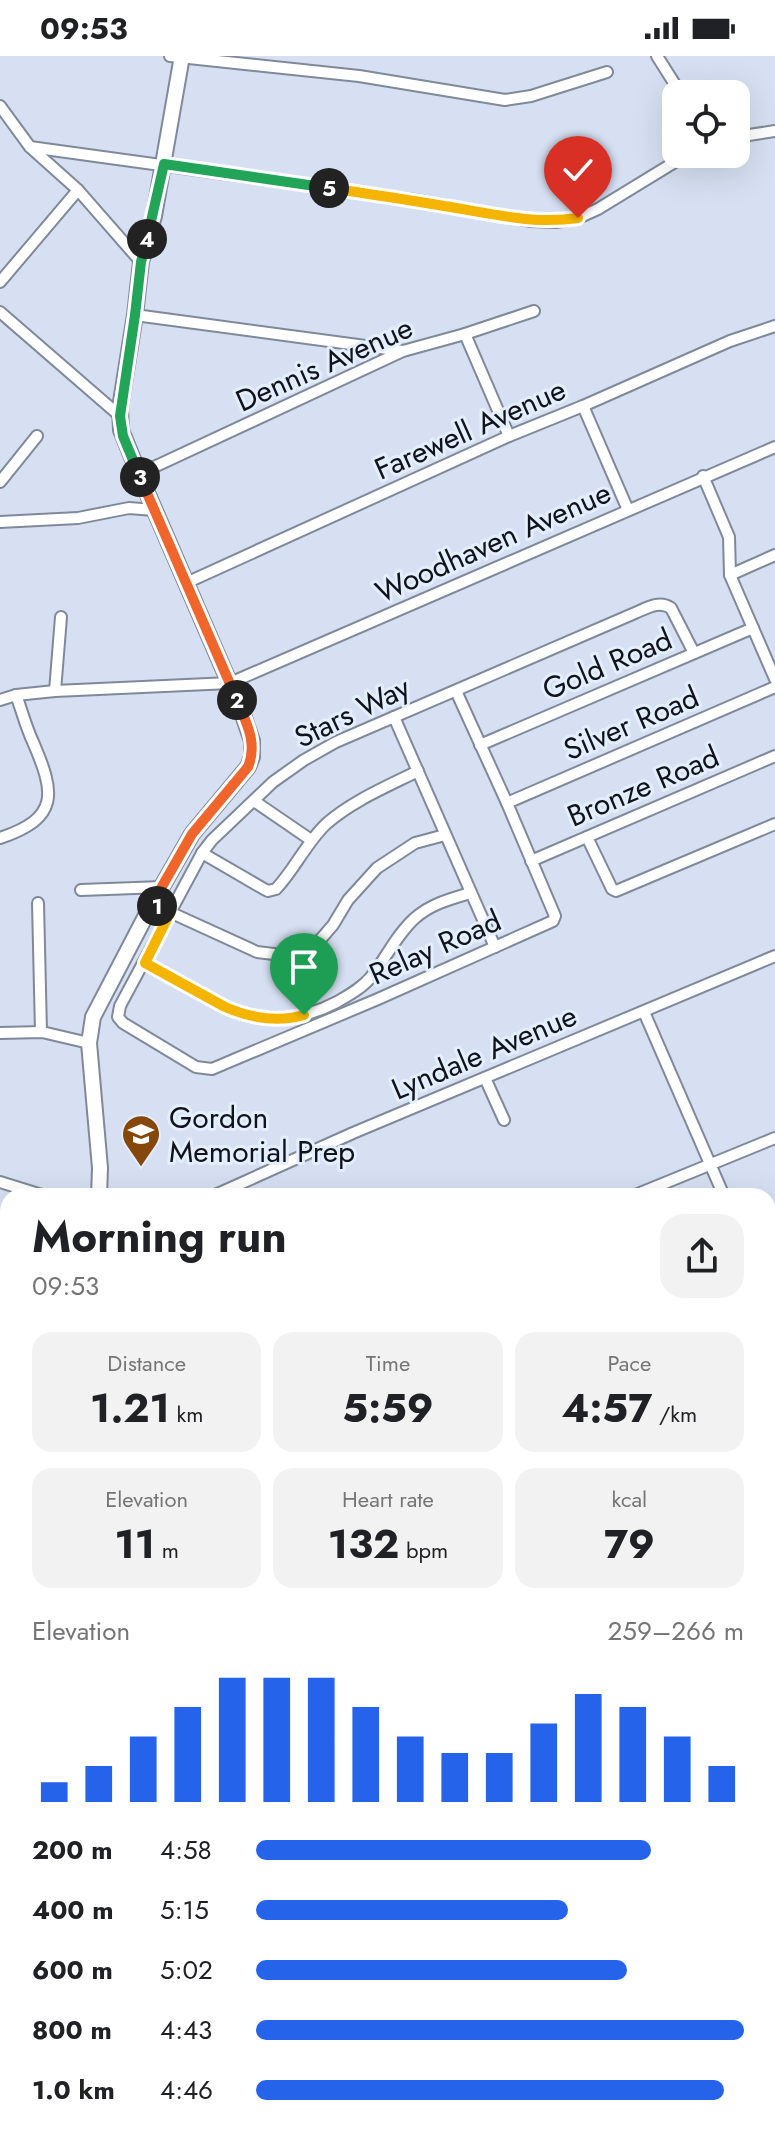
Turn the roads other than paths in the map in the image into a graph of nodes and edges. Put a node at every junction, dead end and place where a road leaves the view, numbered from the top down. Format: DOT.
graph roads {
  1 [pos="657,56"];
  2 [pos="178,57"];
  3 [pos="607,72"];
  4 [pos="672,80"];
  5 [pos="0,106"];
  6 [pos="775,131"];
  7 [pos="750,135"];
  8 [pos="30,147"];
  9 [pos="164,164"];
  10 [pos="665,168"];
  11 [pos="78,190"];
  12 [pos="141,262"];
  13 [pos="0,282"];
  14 [pos="534,311"];
  15 [pos="0,312"];
  16 [pos="135,315"];
  17 [pos="775,326"];
  18 [pos="465,334"];
  19 [pos="403,351"];
  20 [pos="583,406"];
  21 [pos="120,416"];
  22 [pos="37,436"];
  23 [pos="509,436"];
  24 [pos="775,447"];
  25 [pos="139,474"];
  26 [pos="703,476"];
  27 [pos="0,482"];
  28 [pos="154,510"];
  29 [pos="628,510"];
  30 [pos="0,522"];
  31 [pos="775,555"];
  32 [pos="730,575"];
  33 [pos="186,583"];
  34 [pos="61,617"];
  35 [pos="753,628"];
  36 [pos="694,653"];
  37 [pos="775,679"];
  38 [pos="230,683"];
  39 [pos="775,687"];
  40 [pos="55,691"];
  41 [pos="456,691"];
  42 [pos="16,695"];
  43 [pos="0,700"];
  44 [pos="394,717"];
  45 [pos="480,745"];
  46 [pos="775,756"];
  47 [pos="418,771"];
  48 [pos="254,801"];
  49 [pos="507,803"];
  50 [pos="775,824"];
  51 [pos="445,835"];
  52 [pos="587,837"];
  53 [pos="0,838"];
  54 [pos="311,840"];
  55 [pos="202,853"];
  56 [pos="531,861"];
  57 [pos="162,887"];
  58 [pos="81,890"];
  59 [pos="470,893"];
  60 [pos="38,903"];
  61 [pos="152,904"];
  62 [pos="170,913"];
  63 [pos="495,947"];
  64 [pos="775,956"];
  65 [pos="145,963"];
  66 [pos="366,983"];
  67 [pos="378,999"];
  68 [pos="644,1012"];
  69 [pos="118,1017"];
  70 [pos="287,1019"];
  71 [pos="41,1032"];
  72 [pos="0,1033"];
  73 [pos="297,1034"];
  74 [pos="89,1043"];
  75 [pos="485,1078"];
  76 [pos="504,1120"];
  77 [pos="775,1138"];
  78 [pos="711,1164"];
  79 [pos="0,1182"];
  80 [pos="19,1188"];
  81 [pos="99,1188"];
  82 [pos="231,1188"];
  83 [pos="652,1188"];
  84 [pos="721,1188"];
  1 -- 4 [label="street"];
  2 -- 3 [label="street"];
  2 -- 9 [label="main road"];
  5 -- 8 [label="street"];
  6 -- 7 [label="street"];
  8 -- 9 [label="street"];
  8 -- 11 [label="street"];
  9 -- 10 [label="street"];
  9 -- 12 [label="main road"];
  11 -- 12 [label="street"];
  11 -- 13 [label="street"];
  12 -- 16 [label="main road"];
  14 -- 18 [label="street, Dennis Avenue"];
  15 -- 21 [label="street"];
  16 -- 19 [label="street"];
  16 -- 21 [label="main road"];
  17 -- 20 [label="street, Farewell Avenue"];
  18 -- 19 [label="street, Dennis Avenue"];
  18 -- 23 [label="street"];
  19 -- 25 [label="street, Dennis Avenue"];
  20 -- 23 [label="street, Farewell Avenue"];
  20 -- 29 [label="street"];
  21 -- 25 [label="main road"];
  22 -- 27 [label="street"];
  23 -- 33 [label="street, Farewell Avenue"];
  24 -- 26 [label="street, Woodhaven Avenue"];
  25 -- 28 [label="main road"];
  26 -- 29 [label="street, Woodhaven Avenue"];
  26 -- 32 [label="street"];
  28 -- 30 [label="street"];
  28 -- 33 [label="main road"];
  29 -- 38 [label="street, Woodhaven Avenue"];
  31 -- 32 [label="street"];
  32 -- 35 [label="street"];
  33 -- 38 [label="main road"];
  34 -- 40 [label="street"];
  35 -- 36 [label="street, Gold Road"];
  35 -- 37 [label="street"];
  36 -- 41 [label="street, Stars Way"];
  36 -- 45 [label="street, Gold Road"];
  38 -- 40 [label="street"];
  38 -- 57 [label="main road"];
  39 -- 49 [label="street, Silver Road"];
  40 -- 42 [label="street"];
  41 -- 44 [label="street, Stars Way"];
  41 -- 45 [label="street"];
  42 -- 43 [label="street"];
  42 -- 53 [label="street"];
  44 -- 47 [label="street"];
  44 -- 48 [label="street, Stars Way"];
  45 -- 49 [label="street"];
  46 -- 52 [label="street, Bronze Road"];
  47 -- 51 [label="street"];
  47 -- 54 [label="street"];
  48 -- 54 [label="street"];
  48 -- 55 [label="street, Stars Way"];
  49 -- 56 [label="street"];
  50 -- 52 [label="street"];
  51 -- 59 [label="street"];
  51 -- 62 [label="street"];
  52 -- 56 [label="street, Bronze Road"];
  54 -- 55 [label="street"];
  55 -- 62 [label="street, Stars Way"];
  56 -- 63 [label="street, Relay Road"];
  57 -- 58 [label="street"];
  57 -- 61 [label="main road"];
  59 -- 63 [label="street"];
  59 -- 66 [label="street"];
  60 -- 71 [label="street"];
  61 -- 62 [label="street"];
  61 -- 74 [label="main road"];
  62 -- 65 [label="street, Stars Way"];
  63 -- 67 [label="street, Relay Road"];
  64 -- 68 [label="street, Lyndale Avenue"];
  65 -- 69 [label="street, Stars Way"];
  65 -- 70 [label="street"];
  66 -- 67 [label="street"];
  66 -- 70 [label="street"];
  67 -- 73 [label="street, Relay Road"];
  68 -- 75 [label="street, Lyndale Avenue"];
  68 -- 78 [label="street"];
  69 -- 73 [label="street, Relay Road"];
  70 -- 73 [label="street"];
  71 -- 72 [label="street"];
  71 -- 74 [label="street"];
  74 -- 81 [label="main road"];
  75 -- 76 [label="street"];
  75 -- 82 [label="street, Lyndale Avenue"];
  77 -- 78 [label="street"];
  78 -- 83 [label="street"];
  78 -- 84 [label="street"];
  79 -- 80 [label="street"];
}
